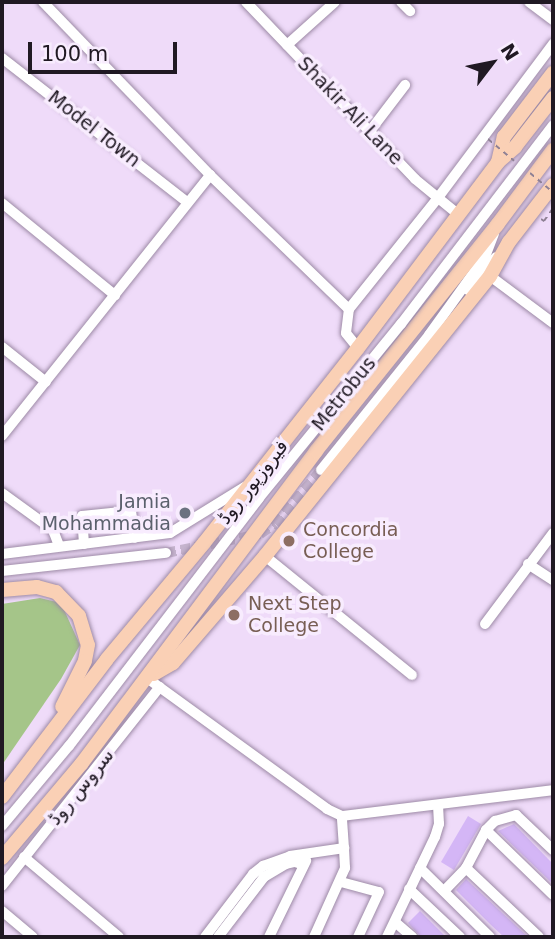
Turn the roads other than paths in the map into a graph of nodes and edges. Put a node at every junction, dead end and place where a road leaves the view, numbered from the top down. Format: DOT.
graph roads {
  1 [pos="44,2"];
  2 [pos="246,2"];
  3 [pos="335,2"];
  4 [pos="401,2"];
  5 [pos="529,2"];
  6 [pos="410,11"];
  7 [pos="553,20"];
  8 [pos="553,44"];
  9 [pos="287,45"];
  10 [pos="2,58"];
  11 [pos="553,73"];
  12 [pos="405,85"];
  13 [pos="553,98"];
  14 [pos="553,125"];
  15 [pos="370,131"];
  16 [pos="553,150"];
  17 [pos="498,162"];
  18 [pos="210,175"];
  19 [pos="553,185"];
  20 [pos="437,199"];
  21 [pos="186,201"];
  22 [pos="2,203"];
  23 [pos="459,215"];
  24 [pos="497,225"];
  25 [pos="509,242"];
  26 [pos="490,276"];
  27 [pos="115,295"];
  28 [pos="349,309"];
  29 [pos="553,324"];
  30 [pos="429,335"];
  31 [pos="2,347"];
  32 [pos="358,348"];
  33 [pos="46,382"];
  34 [pos="2,436"];
  35 [pos="321,470"];
  36 [pos="252,483"];
  37 [pos="2,493"];
  38 [pos="553,533"];
  39 [pos="135,538"];
  40 [pos="84,544"];
  41 [pos="59,546"];
  42 [pos="166,552"];
  43 [pos="2,554"];
  44 [pos="265,556"];
  45 [pos="528,564"];
  46 [pos="2,571"];
  47 [pos="553,580"];
  48 [pos="2,590"];
  49 [pos="485,624"];
  50 [pos="412,675"];
  51 [pos="147,678"];
  52 [pos="160,687"];
  53 [pos="43,743"];
  54 [pos="553,790"];
  55 [pos="2,797"];
  56 [pos="438,806"];
  57 [pos="342,816"];
  58 [pos="2,826"];
  59 [pos="486,830"];
  60 [pos="344,848"];
  61 [pos="553,850"];
  62 [pos="308,852"];
  63 [pos="2,858"];
  64 [pos="24,858"];
  65 [pos="304,865"];
  66 [pos="420,868"];
  67 [pos="466,868"];
  68 [pos="341,881"];
  69 [pos="2,886"];
  70 [pos="409,889"];
  71 [pos="444,891"];
  72 [pos="553,895"];
  73 [pos="2,911"];
  74 [pos="395,922"];
  75 [pos="33,937"];
  76 [pos="119,937"];
  77 [pos="205,937"];
  78 [pos="218,937"];
  79 [pos="269,937"];
  80 [pos="314,937"];
  81 [pos="358,937"];
  82 [pos="387,937"];
  83 [pos="412,937"];
  84 [pos="460,937"];
  85 [pos="490,937"];
  86 [pos="539,937"];
  1 -- 18 [label="street"];
  2 -- 9 [label="street, Shakir Ali Lane"];
  3 -- 9 [label="street"];
  4 -- 6 [label="street"];
  5 -- 7 [label="street"];
  8 -- 20 [label="street"];
  9 -- 15 [label="street, Shakir Ali Lane"];
  10 -- 21 [label="street, Model Town"];
  11 -- 17 [label="main road, فیروزپور روڈ"];
  12 -- 15 [label="street"];
  13 -- 17 [label="main road, فیروزپور روڈ"];
  14 -- 58 [label="street, Metrobus, bridge"];
  15 -- 20 [label="street, Shakir Ali Lane"];
  16 -- 24 [label="main road, فیروزپور روڈ"];
  17 -- 23 [label="main road, فیروزپور روڈ"];
  18 -- 21 [label="street"];
  18 -- 28 [label="street"];
  19 -- 25 [label="main road, فیروزپور روڈ"];
  20 -- 23 [label="street, Shakir Ali Lane"];
  20 -- 28 [label="street"];
  21 -- 27 [label="street"];
  22 -- 27 [label="street"];
  23 -- 32 [label="main road, فیروزپور روڈ"];
  24 -- 30 [label="street"];
  24 -- 51 [label="main road, فیروزپور روڈ"];
  25 -- 26 [label="main road, فیروزپور روڈ"];
  25 -- 30 [label="street"];
  26 -- 29 [label="street"];
  26 -- 44 [label="main road, فیروزپور روڈ"];
  27 -- 33 [label="street"];
  28 -- 32 [label="street"];
  30 -- 35 [label="street"];
  31 -- 33 [label="street"];
  32 -- 36 [label="main road, فیروزپور روڈ"];
  33 -- 34 [label="street"];
  36 -- 39 [label="street"];
  36 -- 53 [label="main road, فیروزپور روڈ"];
  37 -- 41 [label="street"];
  38 -- 45 [label="street"];
  39 -- 40 [label="street"];
  39 -- 40 [label="street"];
  40 -- 41 [label="street"];
  41 -- 43 [label="street"];
  42 -- 46 [label="street"];
  44 -- 50 [label="street"];
  44 -- 51 [label="main road, فیروزپور روڈ"];
  45 -- 47 [label="street"];
  45 -- 49 [label="street"];
  48 -- 53 [label="main road"];
  51 -- 52 [label="street"];
  51 -- 63 [label="main road, فیروزپور روڈ"];
  52 -- 57 [label="street"];
  52 -- 64 [label="street, سروس روڈ"];
  53 -- 55 [label="main road, فیروزپور روڈ"];
  54 -- 56 [label="street"];
  56 -- 57 [label="street"];
  56 -- 66 [label="street"];
  57 -- 60 [label="street"];
  59 -- 61 [label="street"];
  59 -- 67 [label="street"];
  59 -- 72 [label="street"];
  60 -- 62 [label="street"];
  60 -- 68 [label="street"];
  62 -- 65 [label="street"];
  62 -- 77 [label="street"];
  64 -- 69 [label="street, سروس روڈ"];
  64 -- 76 [label="street"];
  65 -- 78 [label="street"];
  65 -- 79 [label="street"];
  66 -- 70 [label="street"];
  66 -- 71 [label="street"];
  67 -- 71 [label="street"];
  67 -- 86 [label="street"];
  68 -- 80 [label="street"];
  68 -- 81 [label="street"];
  70 -- 74 [label="street"];
  70 -- 84 [label="street"];
  71 -- 85 [label="street"];
  73 -- 75 [label="street"];
  74 -- 82 [label="street"];
  74 -- 83 [label="street"];
}
